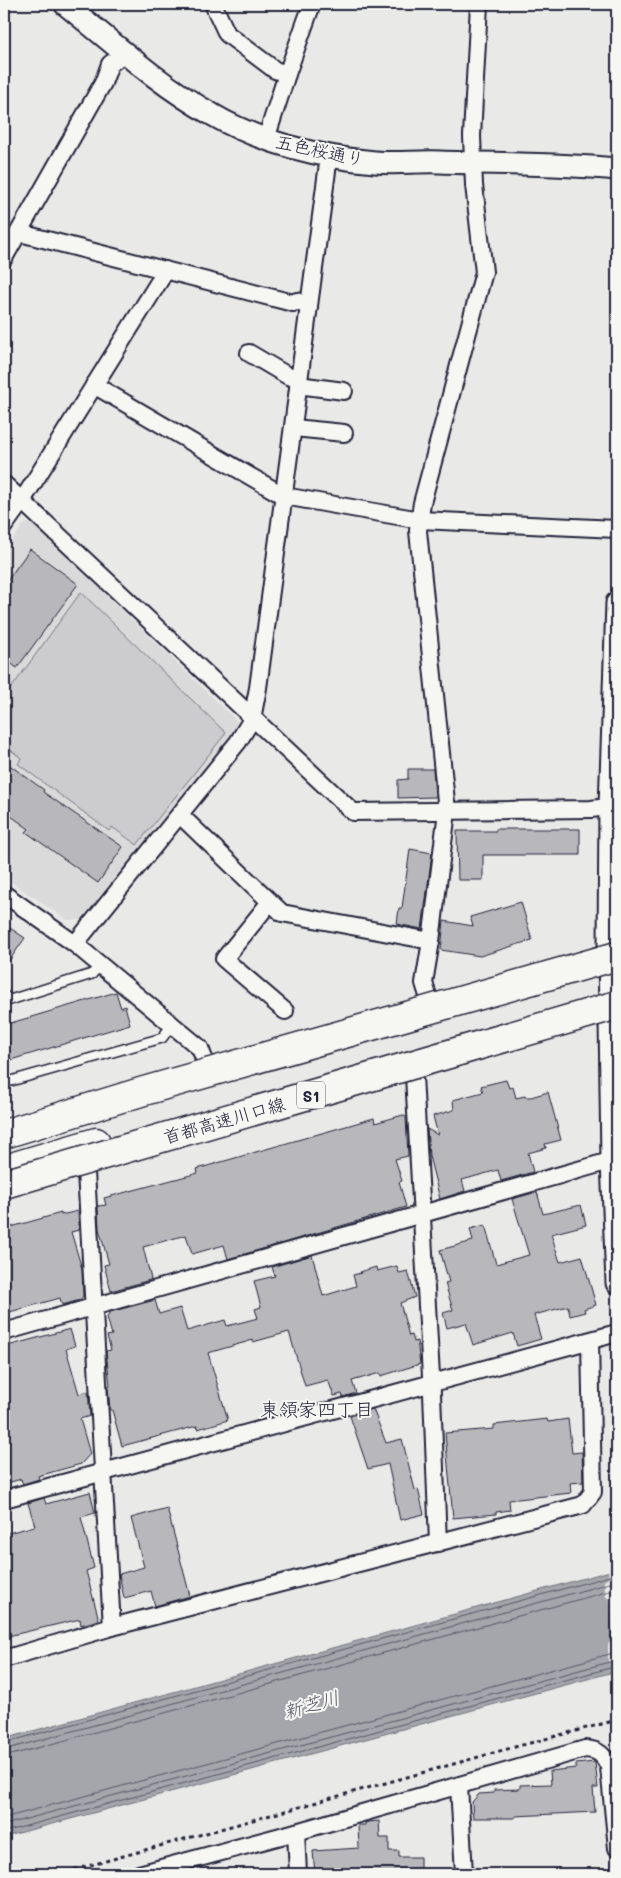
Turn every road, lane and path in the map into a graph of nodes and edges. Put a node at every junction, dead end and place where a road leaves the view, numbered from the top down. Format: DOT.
graph roads {
  1 [pos="65,4"];
  2 [pos="212,4"];
  3 [pos="312,4"];
  4 [pos="479,4"];
  5 [pos="125,53"];
  6 [pos="287,74"];
  7 [pos="266,139"];
  8 [pos="329,156"];
  9 [pos="474,163"];
  10 [pos="617,169"];
  11 [pos="20,232"];
  12 [pos="4,258"];
  13 [pos="165,270"];
  14 [pos="309,307"];
  15 [pos="249,353"];
  16 [pos="298,382"];
  17 [pos="94,385"];
  18 [pos="344,391"];
  19 [pos="294,428"];
  20 [pos="344,432"];
  21 [pos="4,484"];
  22 [pos="284,496"];
  23 [pos="22,501"];
  24 [pos="420,520"];
  25 [pos="4,526"];
  26 [pos="617,528"];
  27 [pos="617,603"];
  28 [pos="252,719"];
  29 [pos="614,806"];
  30 [pos="447,811"];
  31 [pos="180,815"];
  32 [pos="4,894"];
  33 [pos="270,902"];
  34 [pos="431,941"];
  35 [pos="75,944"];
  36 [pos="613,951"];
  37 [pos="100,965"];
  38 [pos="617,974"];
  39 [pos="617,990"];
  40 [pos="4,996"];
  41 [pos="429,999"];
  42 [pos="617,1005"];
  43 [pos="285,1011"];
  44 [pos="172,1025"];
  45 [pos="206,1064"];
  46 [pos="414,1076"];
  47 [pos="4,1083"];
  48 [pos="93,1132"];
  49 [pos="4,1134"];
  50 [pos="4,1145"];
  51 [pos="614,1160"];
  52 [pos="4,1172"];
  53 [pos="86,1172"];
  54 [pos="4,1184"];
  55 [pos="422,1214"];
  56 [pos="617,1283"];
  57 [pos="95,1307"];
  58 [pos="4,1332"];
  59 [pos="617,1333"];
  60 [pos="590,1341"];
  61 [pos="431,1383"];
  62 [pos="102,1473"];
  63 [pos="4,1499"];
  64 [pos="438,1543"];
  65 [pos="112,1627"];
  66 [pos="4,1658"];
  67 [pos="617,1720"];
  68 [pos="460,1786"];
  69 [pos="296,1832"];
  70 [pos="617,1848"];
  71 [pos="59,1874"];
  72 [pos="139,1874"];
  73 [pos="298,1874"];
  74 [pos="464,1874"];
  1 -- 5 [label="street, 五色桜通り"];
  2 -- 6 [label="street"];
  3 -- 6 [label="street"];
  4 -- 9 [label="street"];
  5 -- 7 [label="street, 五色桜通り"];
  5 -- 11 [label="street"];
  6 -- 7 [label="street"];
  7 -- 8 [label="street, 五色桜通り"];
  8 -- 9 [label="street, 五色桜通り"];
  8 -- 14 [label="street"];
  9 -- 10 [label="street, 五色桜通り"];
  9 -- 24 [label="street"];
  11 -- 12 [label="street"];
  11 -- 13 [label="street"];
  13 -- 14 [label="street"];
  13 -- 17 [label="street"];
  14 -- 16 [label="street"];
  15 -- 16 [label="street"];
  16 -- 18 [label="street"];
  16 -- 19 [label="street"];
  17 -- 22 [label="street"];
  17 -- 23 [label="street"];
  19 -- 20 [label="street"];
  19 -- 22 [label="street"];
  21 -- 23 [label="street"];
  22 -- 24 [label="street"];
  22 -- 28 [label="street"];
  23 -- 25 [label="street"];
  23 -- 28 [label="street"];
  24 -- 26 [label="street"];
  24 -- 30 [label="street"];
  27 -- 29 [label="street"];
  28 -- 30 [label="street"];
  28 -- 31 [label="street"];
  29 -- 30 [label="street"];
  29 -- 36 [label="street"];
  30 -- 34 [label="street"];
  31 -- 33 [label="street"];
  31 -- 35 [label="street"];
  32 -- 35 [label="street"];
  33 -- 34 [label="street"];
  33 -- 43 [label="street"];
  34 -- 41 [label="street"];
  35 -- 37 [label="street"];
  36 -- 49 [label="highway, bridge"];
  36 -- 51 [label="street"];
  37 -- 40 [label="lane"];
  37 -- 44 [label="street"];
  38 -- 48 [label="highway"];
  39 -- 48 [label="highway, S1"];
  42 -- 54 [label="highway, 首都高速川口線 / S1, bridge"];
  44 -- 45 [label="street"];
  44 -- 47 [label="lane"];
  46 -- 55 [label="street"];
  48 -- 50 [label="highway"];
  48 -- 52 [label="highway, S1"];
  51 -- 55 [label="street"];
  51 -- 56 [label="street"];
  53 -- 57 [label="street"];
  55 -- 57 [label="street"];
  55 -- 61 [label="street"];
  57 -- 58 [label="street"];
  57 -- 62 [label="street"];
  59 -- 60 [label="street"];
  60 -- 61 [label="street"];
  60 -- 64 [label="street"];
  61 -- 62 [label="street"];
  61 -- 64 [label="street"];
  62 -- 63 [label="street"];
  62 -- 65 [label="street"];
  64 -- 65 [label="street"];
  65 -- 66 [label="street"];
  67 -- 71 [label="path"];
  68 -- 69 [label="street"];
  68 -- 70 [label="street"];
  68 -- 74 [label="street"];
  69 -- 72 [label="street"];
  69 -- 73 [label="street"];
}
